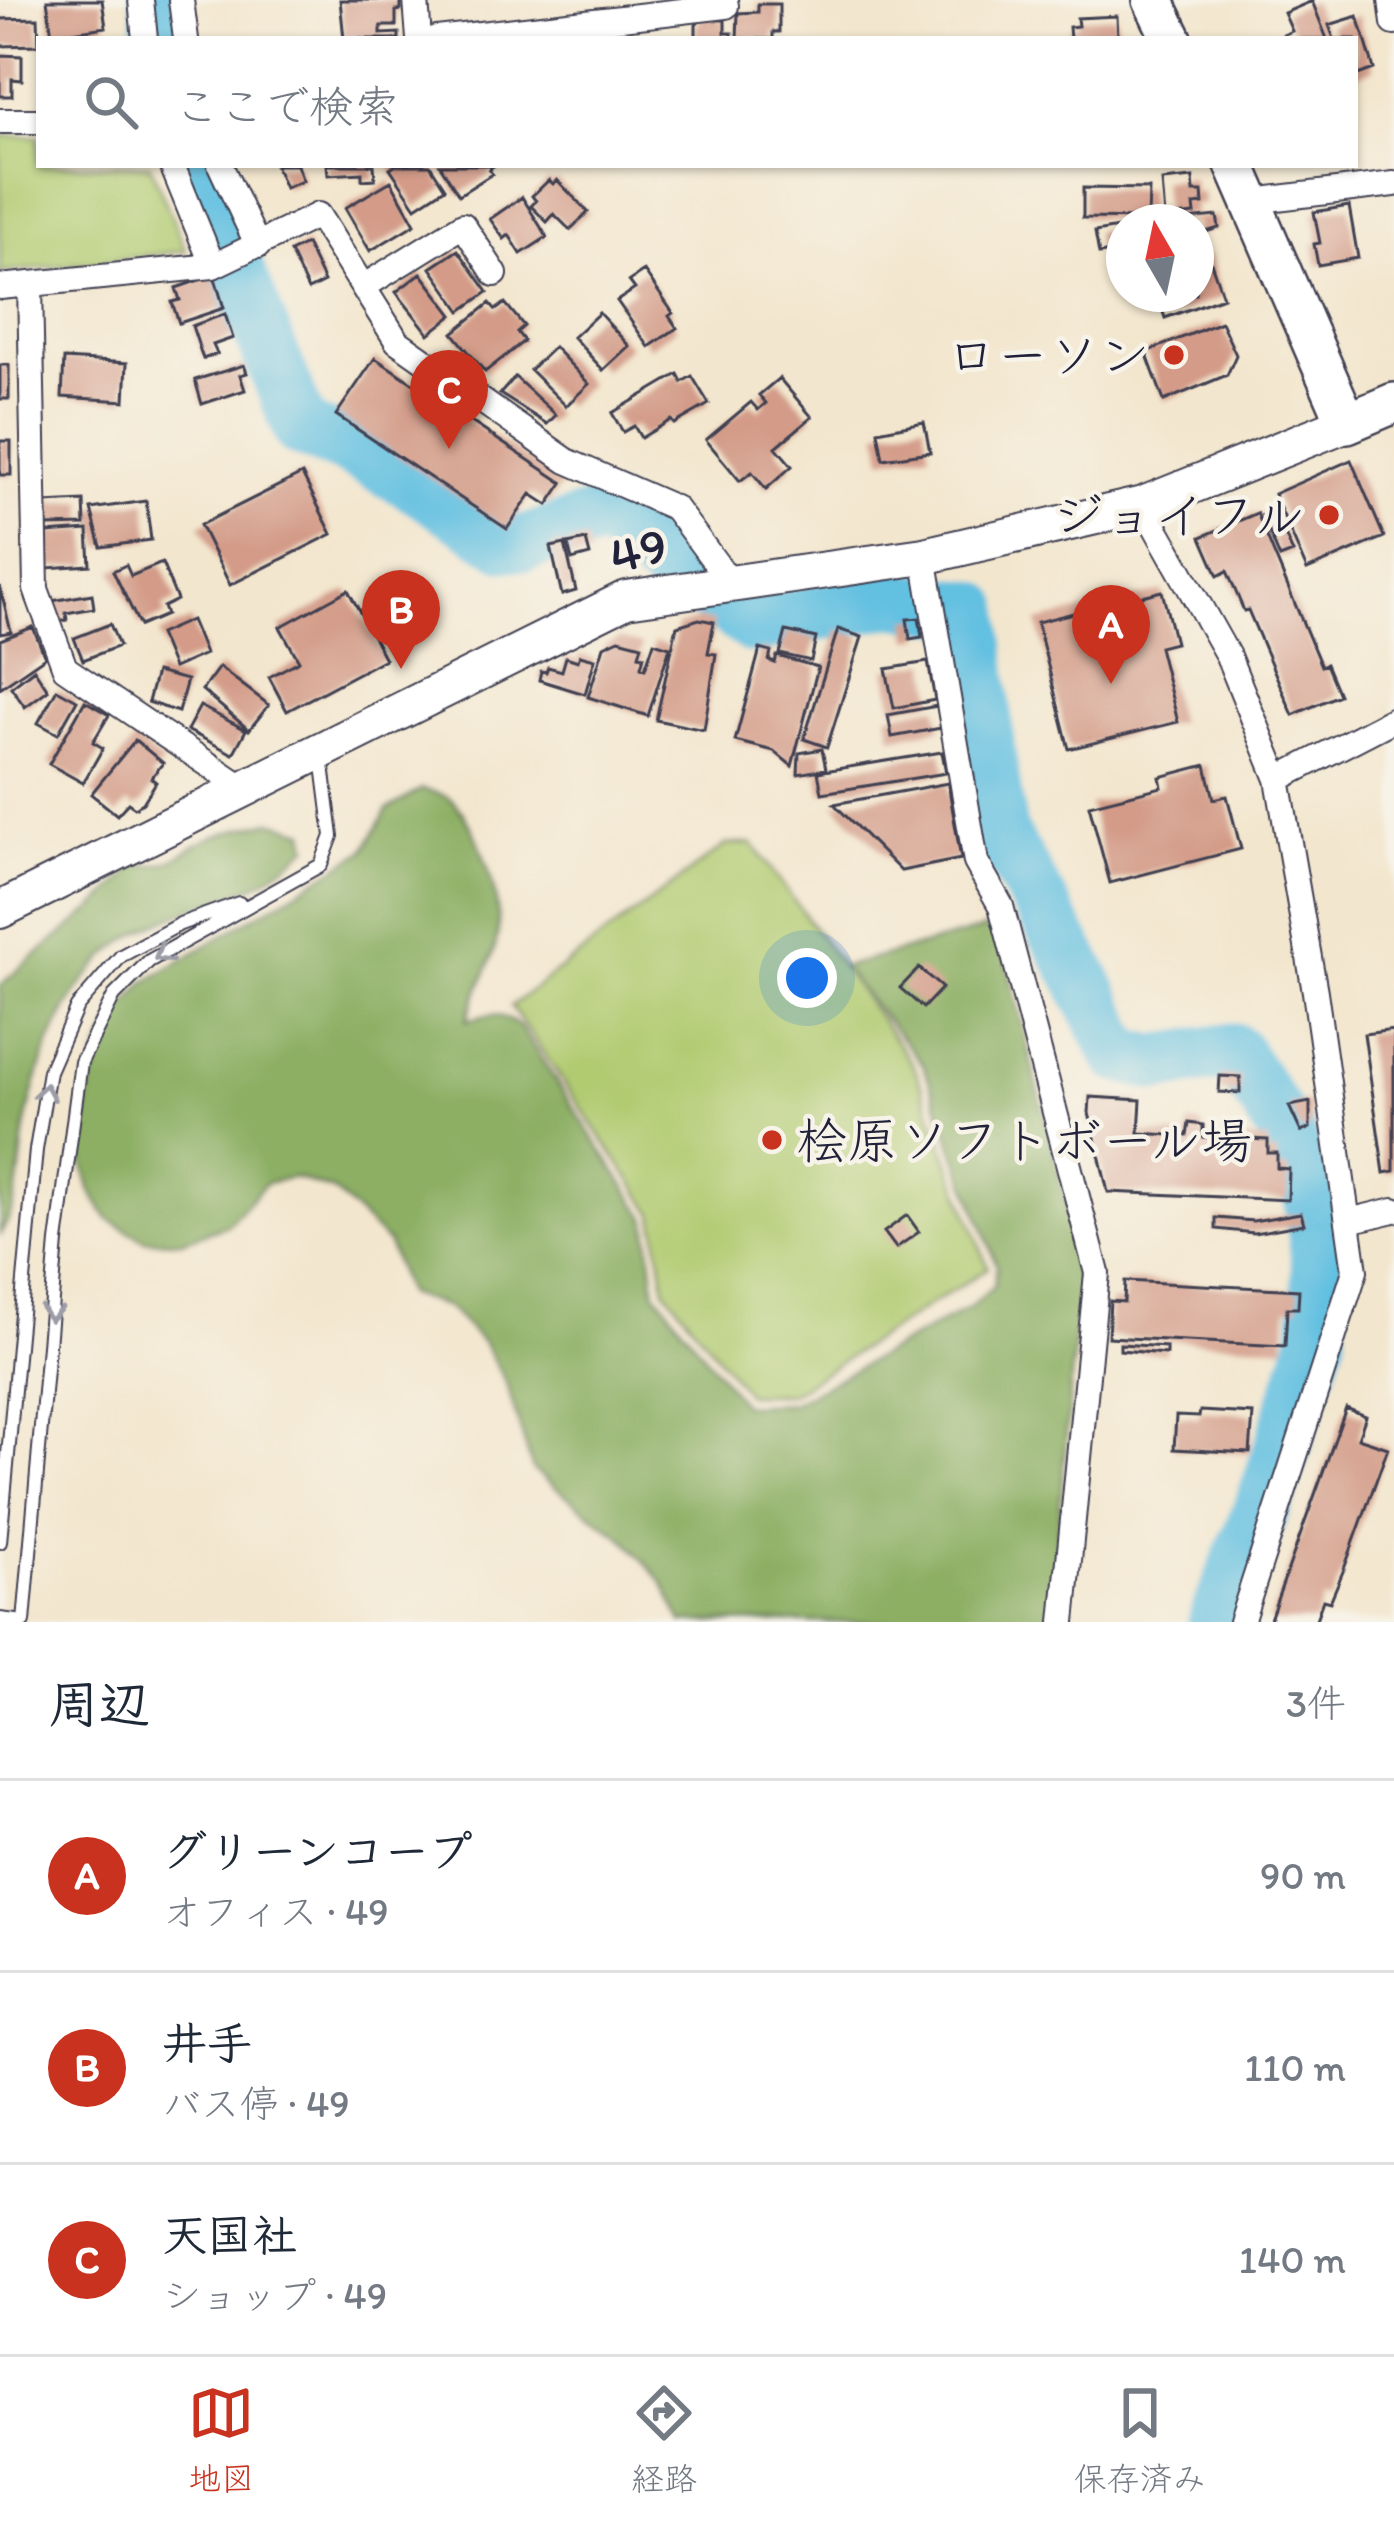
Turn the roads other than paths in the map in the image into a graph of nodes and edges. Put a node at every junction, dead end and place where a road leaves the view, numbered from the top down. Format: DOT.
graph roads {
  1 [pos="140,0"];
  2 [pos="181,0"];
  3 [pos="416,0"];
  4 [pos="725,0"];
  5 [pos="1153,0"];
  6 [pos="1391,0"];
  7 [pos="1394,23"];
  8 [pos="145,36"];
  9 [pos="186,36"];
  10 [pos="419,36"];
  11 [pos="463,36"];
  12 [pos="1171,36"];
  13 [pos="0,121"];
  14 [pos="36,121"];
  15 [pos="173,168"];
  16 [pos="221,168"];
  17 [pos="1236,168"];
  18 [pos="1394,184"];
  19 [pos="1253,201"];
  20 [pos="251,249"];
  21 [pos="213,266"];
  22 [pos="495,274"];
  23 [pos="30,285"];
  24 [pos="0,287"];
  25 [pos="363,287"];
  26 [pos="1394,403"];
  27 [pos="1347,423"];
  28 [pos="1143,505"];
  29 [pos="924,556"];
  30 [pos="726,583"];
  31 [pos="1394,719"];
  32 [pos="321,750"];
  33 [pos="1277,779"];
  34 [pos="245,789"];
  35 [pos="262,895"];
  36 [pos="0,910"];
  37 [pos="1394,1210"];
  38 [pos="1349,1221"];
  39 [pos="0,1542"];
  40 [pos="0,1619"];
  41 [pos="1064,1622"];
  42 [pos="1241,1622"];
  1 -- 8 [label="street"];
  2 -- 9 [label="street"];
  3 -- 10 [label="street"];
  4 -- 11 [label="street"];
  5 -- 12 [label="main road"];
  6 -- 7 [label="street"];
  13 -- 14 [label="street"];
  15 -- 21 [label="street"];
  16 -- 20 [label="street"];
  17 -- 19 [label="main road"];
  18 -- 19 [label="street"];
  19 -- 27 [label="main road"];
  20 -- 21 [label="street"];
  20 -- 25 [label="street"];
  21 -- 23 [label="street"];
  22 -- 25 [label="street"];
  23 -- 24 [label="street"];
  23 -- 34 [label="street"];
  25 -- 30 [label="street"];
  26 -- 27 [label="main road, 49"];
  27 -- 28 [label="street, 49 / 49"];
  28 -- 29 [label="street, 49 / 49"];
  28 -- 33 [label="street"];
  29 -- 30 [label="street, 49 / 49"];
  29 -- 41 [label="street"];
  30 -- 32 [label="street, 49 / 49"];
  31 -- 33 [label="street"];
  32 -- 34 [label="street, 49 / 49"];
  32 -- 35 [label="lane"];
  33 -- 38 [label="street"];
  34 -- 36 [label="street, 49 / 49"];
  39 -- 35 [label="lane, one-way"];
  35 -- 40 [label="lane, one-way"];
  37 -- 38 [label="street"];
  38 -- 42 [label="street"];
}
